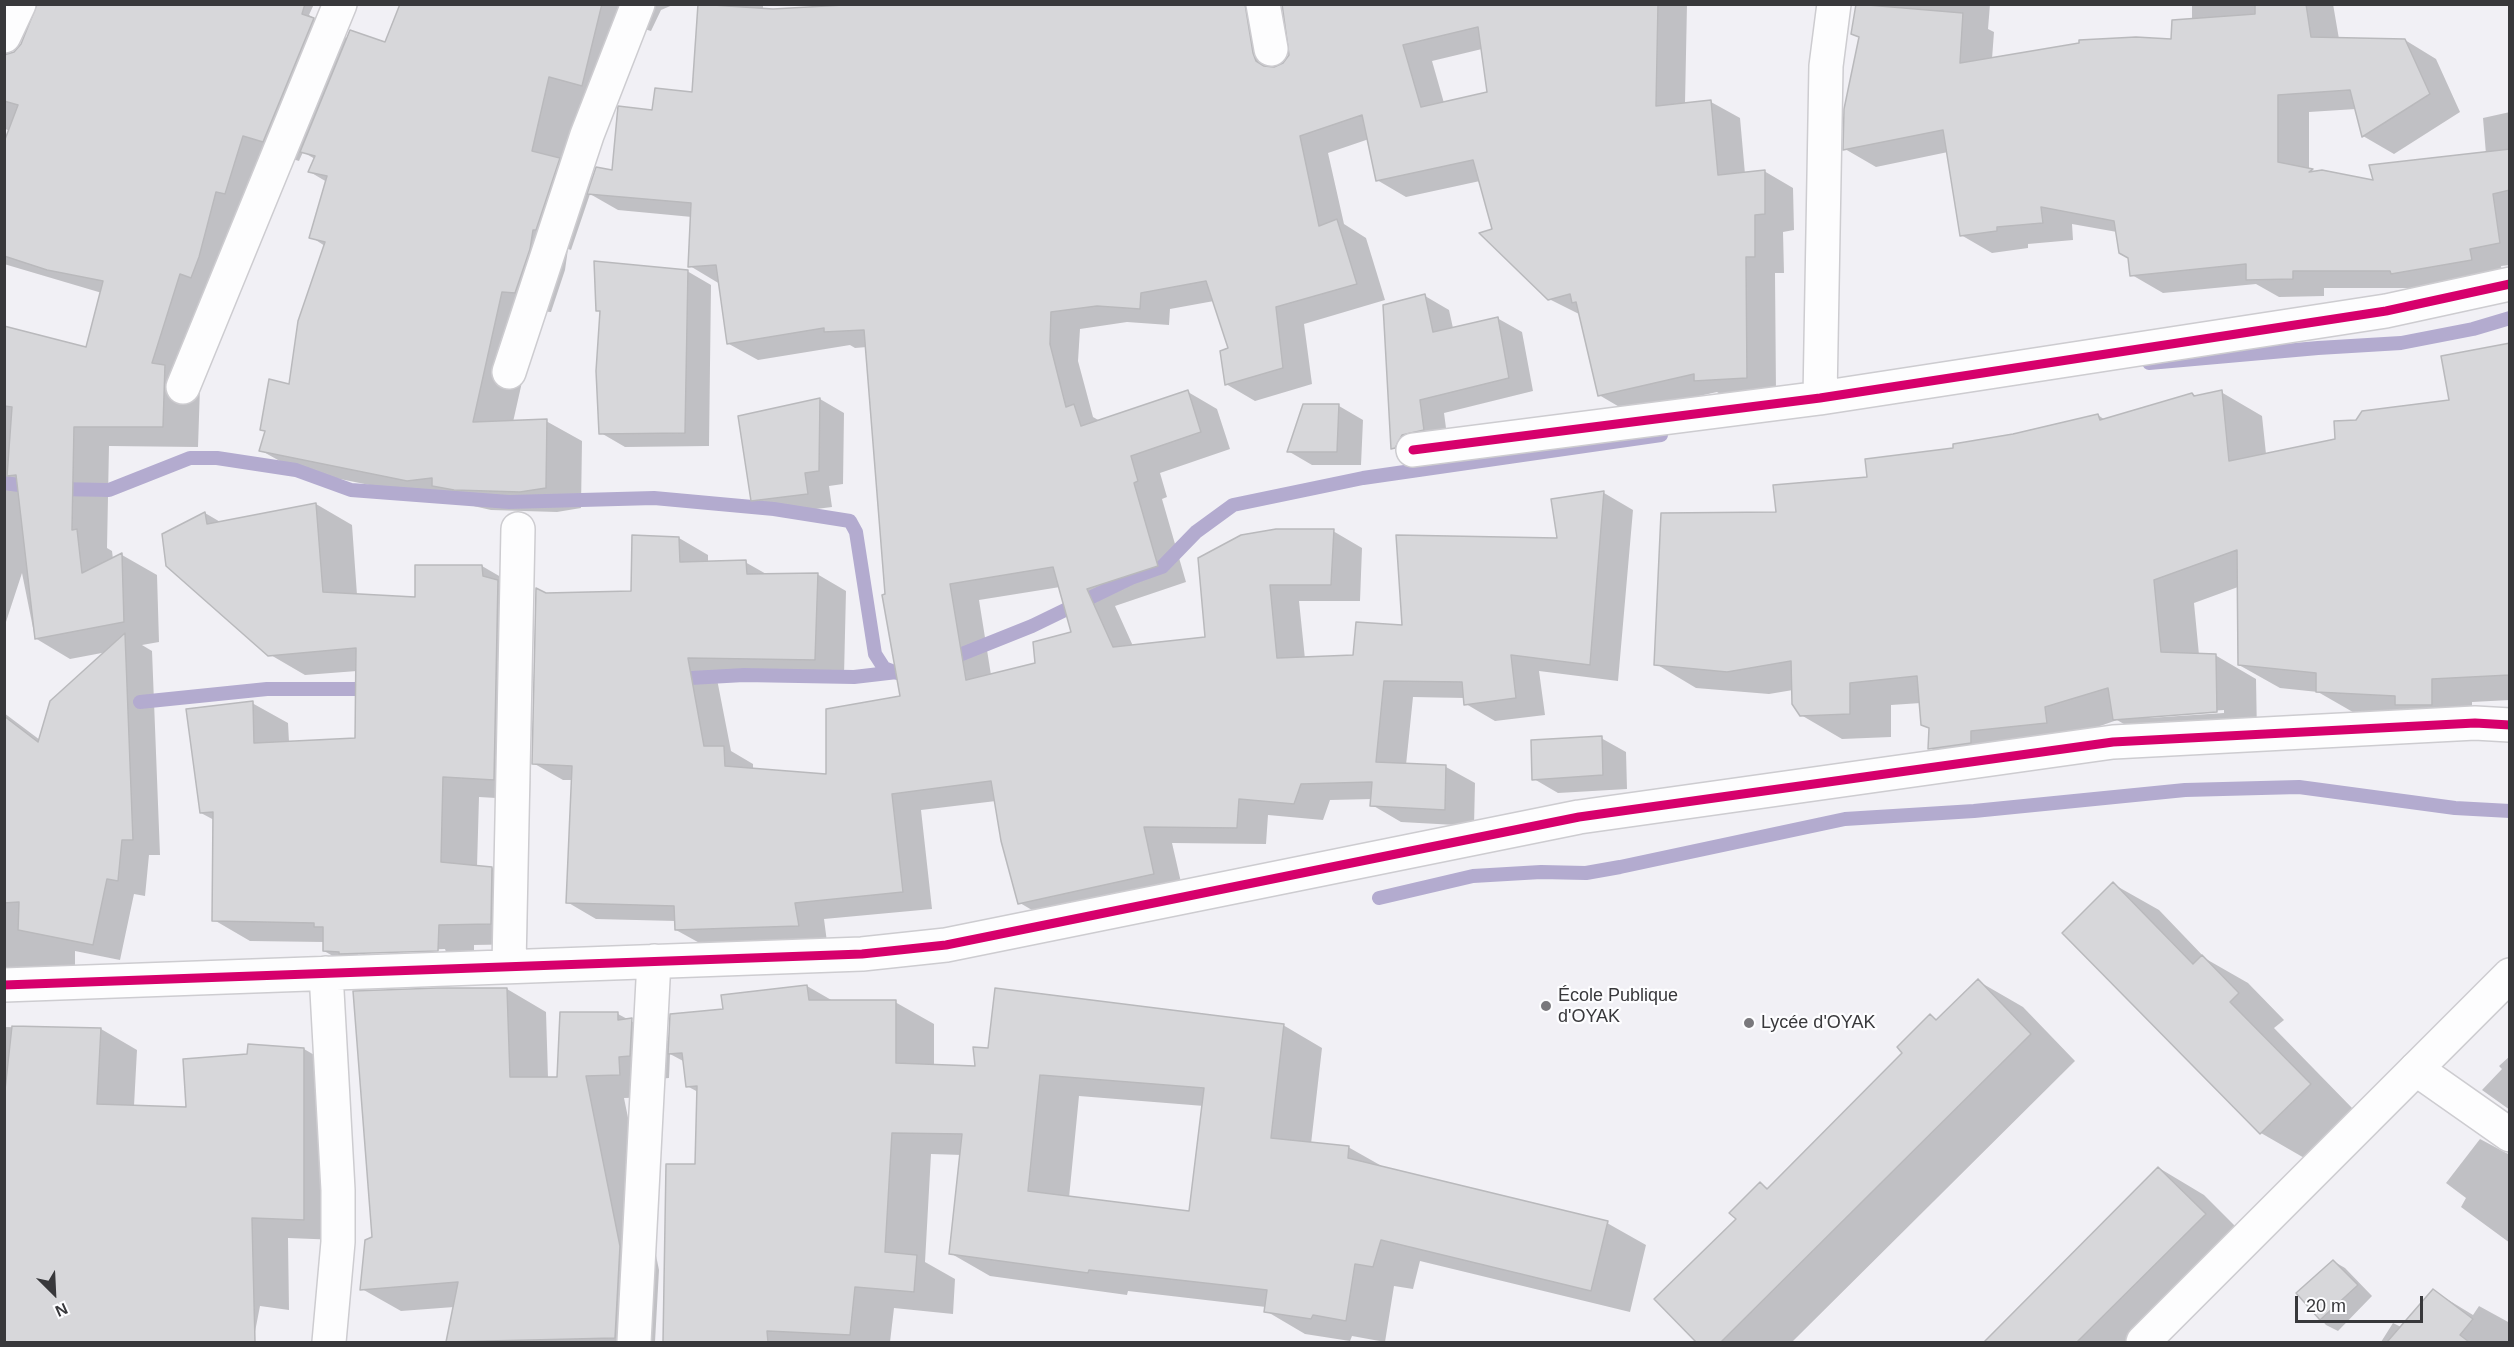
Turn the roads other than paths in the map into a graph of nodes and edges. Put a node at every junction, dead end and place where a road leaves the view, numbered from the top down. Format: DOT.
graph roads {
  1 [pos="19,4"];
  2 [pos="340,4"];
  3 [pos="638,4"];
  4 [pos="1263,4"];
  5 [pos="1834,4"];
  6 [pos="4,36"];
  7 [pos="1271,49"];
  8 [pos="2510,284"];
  9 [pos="509,372"];
  10 [pos="183,387"];
  11 [pos="1820,398"];
  12 [pos="1413,450"];
  13 [pos="518,529"];
  14 [pos="2510,725"];
  15 [pos="654,961"];
  16 [pos="509,966"];
  17 [pos="326,973"];
  18 [pos="2510,975"];
  19 [pos="4,985"];
  20 [pos="2416,1069"];
  21 [pos="2510,1136"];
  22 [pos="329,1342"];
  23 [pos="634,1342"];
  24 [pos="2143,1342"];
  1 -- 6 [label="street"];
  2 -- 10 [label="street"];
  3 -- 9 [label="street"];
  4 -- 7 [label="street"];
  5 -- 11 [label="street"];
  8 -- 11 [label="street"];
  11 -- 12 [label="street"];
  13 -- 16 [label="street"];
  14 -- 15 [label="street"];
  15 -- 16 [label="street"];
  15 -- 23 [label="street"];
  16 -- 17 [label="street"];
  17 -- 19 [label="street"];
  17 -- 22 [label="street"];
  18 -- 20 [label="street"];
  20 -- 21 [label="street"];
  20 -- 24 [label="street"];
}
